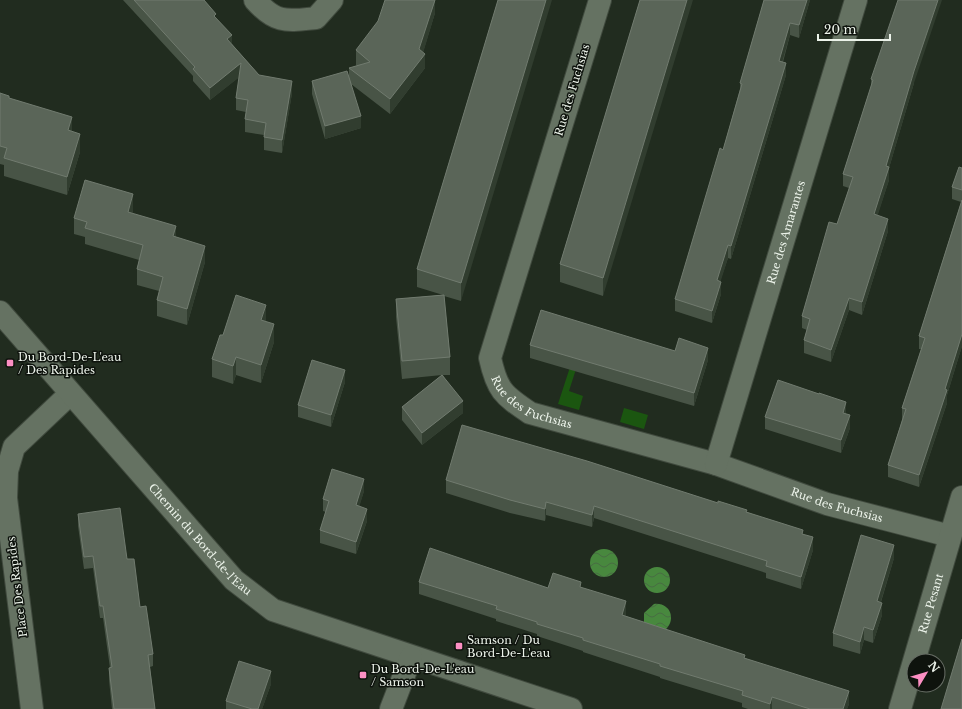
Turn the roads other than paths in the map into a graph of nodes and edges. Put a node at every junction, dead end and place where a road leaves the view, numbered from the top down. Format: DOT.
graph roads {
  1 [pos="255,0"];
  2 [pos="332,0"];
  3 [pos="600,0"];
  4 [pos="856,0"];
  5 [pos="0,312"];
  6 [pos="70,394"];
  7 [pos="716,464"];
  8 [pos="962,497"];
  9 [pos="950,536"];
  10 [pos="411,657"];
  11 [pos="32,709"];
  12 [pos="391,709"];
  13 [pos="529,709"];
  14 [pos="571,709"];
  15 [pos="900,709"];
  1 -- 2 [label="street"];
  3 -- 7 [label="street, Rue des Fuchsias"];
  4 -- 7 [label="street, Rue des Amarantes"];
  5 -- 6 [label="street, Chemin du Bord-de-l'Eau"];
  6 -- 10 [label="street, Chemin du Bord-de-l'Eau"];
  6 -- 11 [label="street, Place Des Rapides"];
  7 -- 9 [label="street, Rue des Fuchsias"];
  8 -- 9 [label="street, Rue Pesant"];
  9 -- 15 [label="street, Rue Pesant"];
  10 -- 12 [label="street"];
  10 -- 13 [label="street"];
  10 -- 14 [label="street"];
}
